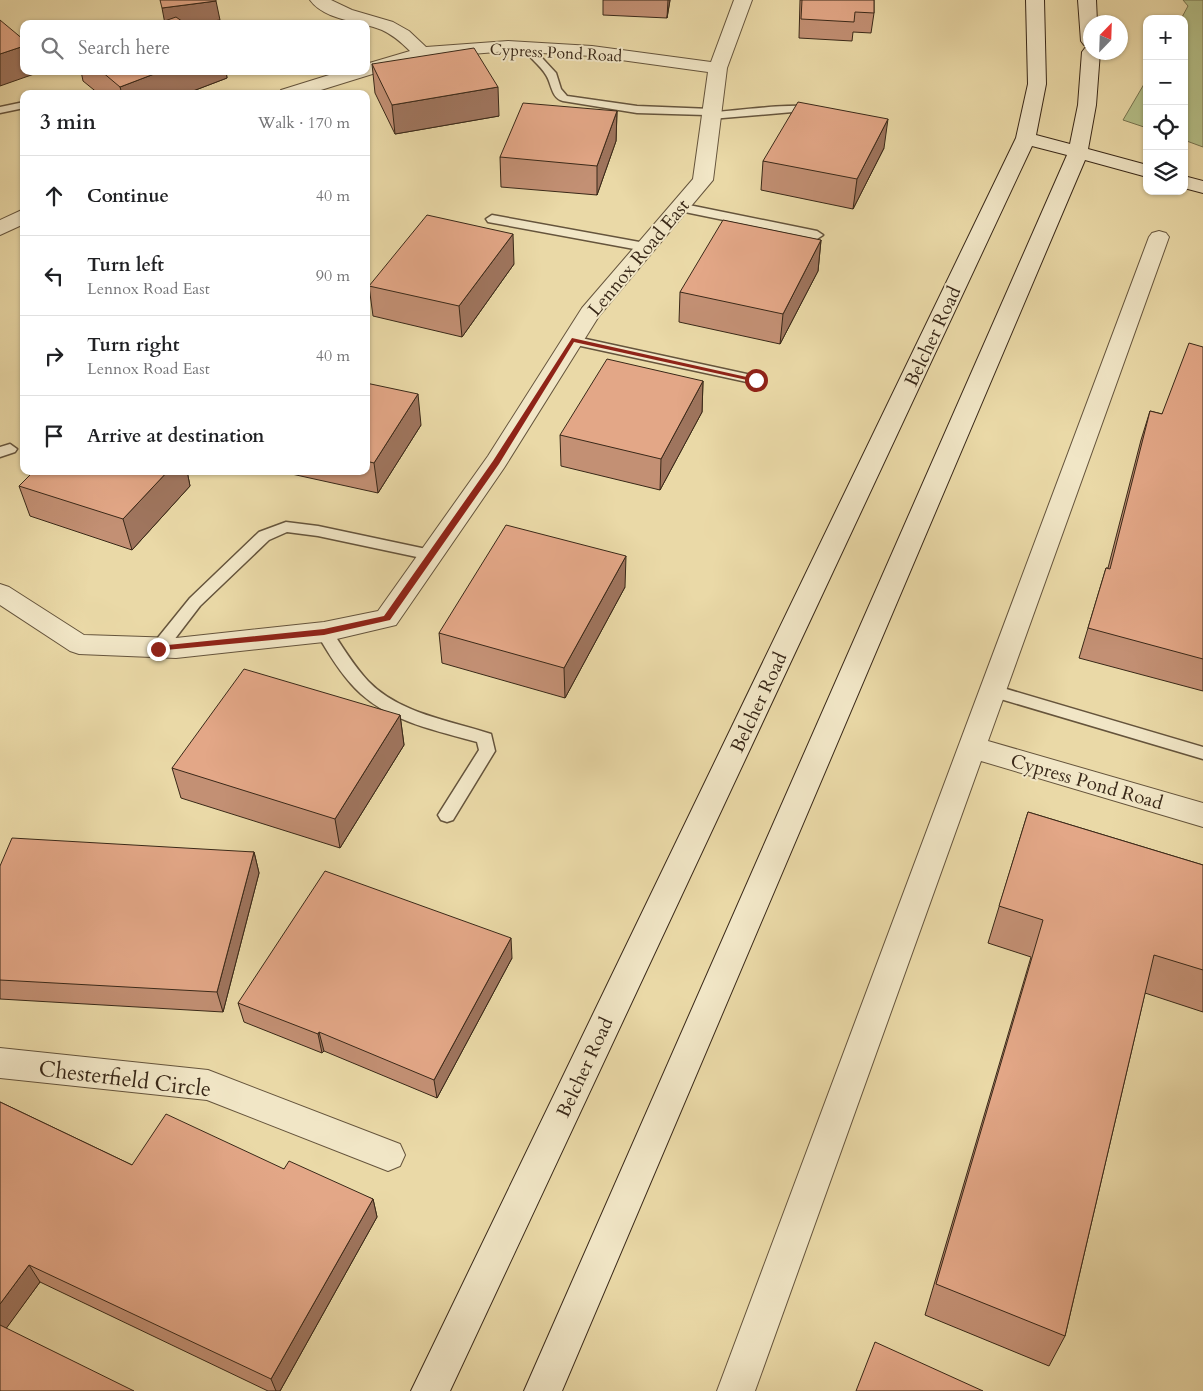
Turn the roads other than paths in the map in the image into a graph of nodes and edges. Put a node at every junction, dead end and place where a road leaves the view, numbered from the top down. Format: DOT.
graph roads {
  1 [pos="319,0"];
  2 [pos="743,0"];
  3 [pos="1035,0"];
  4 [pos="1087,0"];
  5 [pos="1088,15"];
  6 [pos="366,20"];
  7 [pos="370,21"];
  8 [pos="526,48"];
  9 [pos="422,53"];
  10 [pos="1090,60"];
  11 [pos="718,68"];
  12 [pos="370,69"];
  13 [pos="349,75"];
  14 [pos="301,90"];
  15 [pos="20,106"];
  16 [pos="0,110"];
  17 [pos="826,110"];
  18 [pos="711,114"];
  19 [pos="1026,138"];
  20 [pos="1078,152"];
  21 [pos="1143,171"];
  22 [pos="1188,183"];
  23 [pos="1203,187"];
  24 [pos="679,207"];
  25 [pos="20,217"];
  26 [pos="492,219"];
  27 [pos="0,229"];
  28 [pos="817,235"];
  29 [pos="1159,237"];
  30 [pos="645,247"];
  31 [pos="572,340"];
  32 [pos="756,380"];
  33 [pos="431,555"];
  34 [pos="0,593"];
  35 [pos="324,632"];
  36 [pos="158,649"];
  37 [pos="993,691"];
  38 [pos="972,747"];
  39 [pos="1203,753"];
  40 [pos="447,815"];
  41 [pos="1203,815"];
  42 [pos="0,1063"];
  43 [pos="388,1155"];
  44 [pos="430,1391"];
  45 [pos="543,1391"];
  46 [pos="736,1391"];
  1 -- 6 [label="street"];
  2 -- 11 [label="street, Lennox Road East"];
  3 -- 19 [label="street, Belcher Road"];
  4 -- 5 [label="street"];
  7 -- 9 [label="street"];
  8 -- 9 [label="street, Cypress Pond Road"];
  8 -- 11 [label="street, Cypress Pond Road"];
  8 -- 18 [label="lane"];
  9 -- 12 [label="street, Cypress Pond Road"];
  10 -- 20 [label="street"];
  11 -- 18 [label="street, Lennox Road East"];
  13 -- 14 [label="street"];
  15 -- 16 [label="lane"];
  17 -- 18 [label="lane"];
  18 -- 24 [label="street, Lennox Road East"];
  19 -- 20 [label="street"];
  19 -- 44 [label="street, Belcher Road"];
  20 -- 21 [label="street"];
  20 -- 45 [label="street"];
  22 -- 23 [label="street"];
  24 -- 28 [label="lane"];
  24 -- 30 [label="street, Lennox Road East"];
  25 -- 27 [label="street"];
  26 -- 30 [label="lane"];
  29 -- 37 [label="street"];
  30 -- 31 [label="street, Lennox Road East"];
  31 -- 32 [label="lane"];
  31 -- 33 [label="street, Lennox Road East"];
  33 -- 35 [label="street, Lennox Road East"];
  33 -- 36 [label="lane"];
  34 -- 36 [label="street, Lennox Road East"];
  35 -- 36 [label="street, Lennox Road East"];
  35 -- 40 [label="lane"];
  37 -- 38 [label="street"];
  37 -- 39 [label="lane"];
  38 -- 41 [label="street, Cypress Pond Road"];
  38 -- 46 [label="street"];
  42 -- 43 [label="street, Chesterfield Circle"];
}
